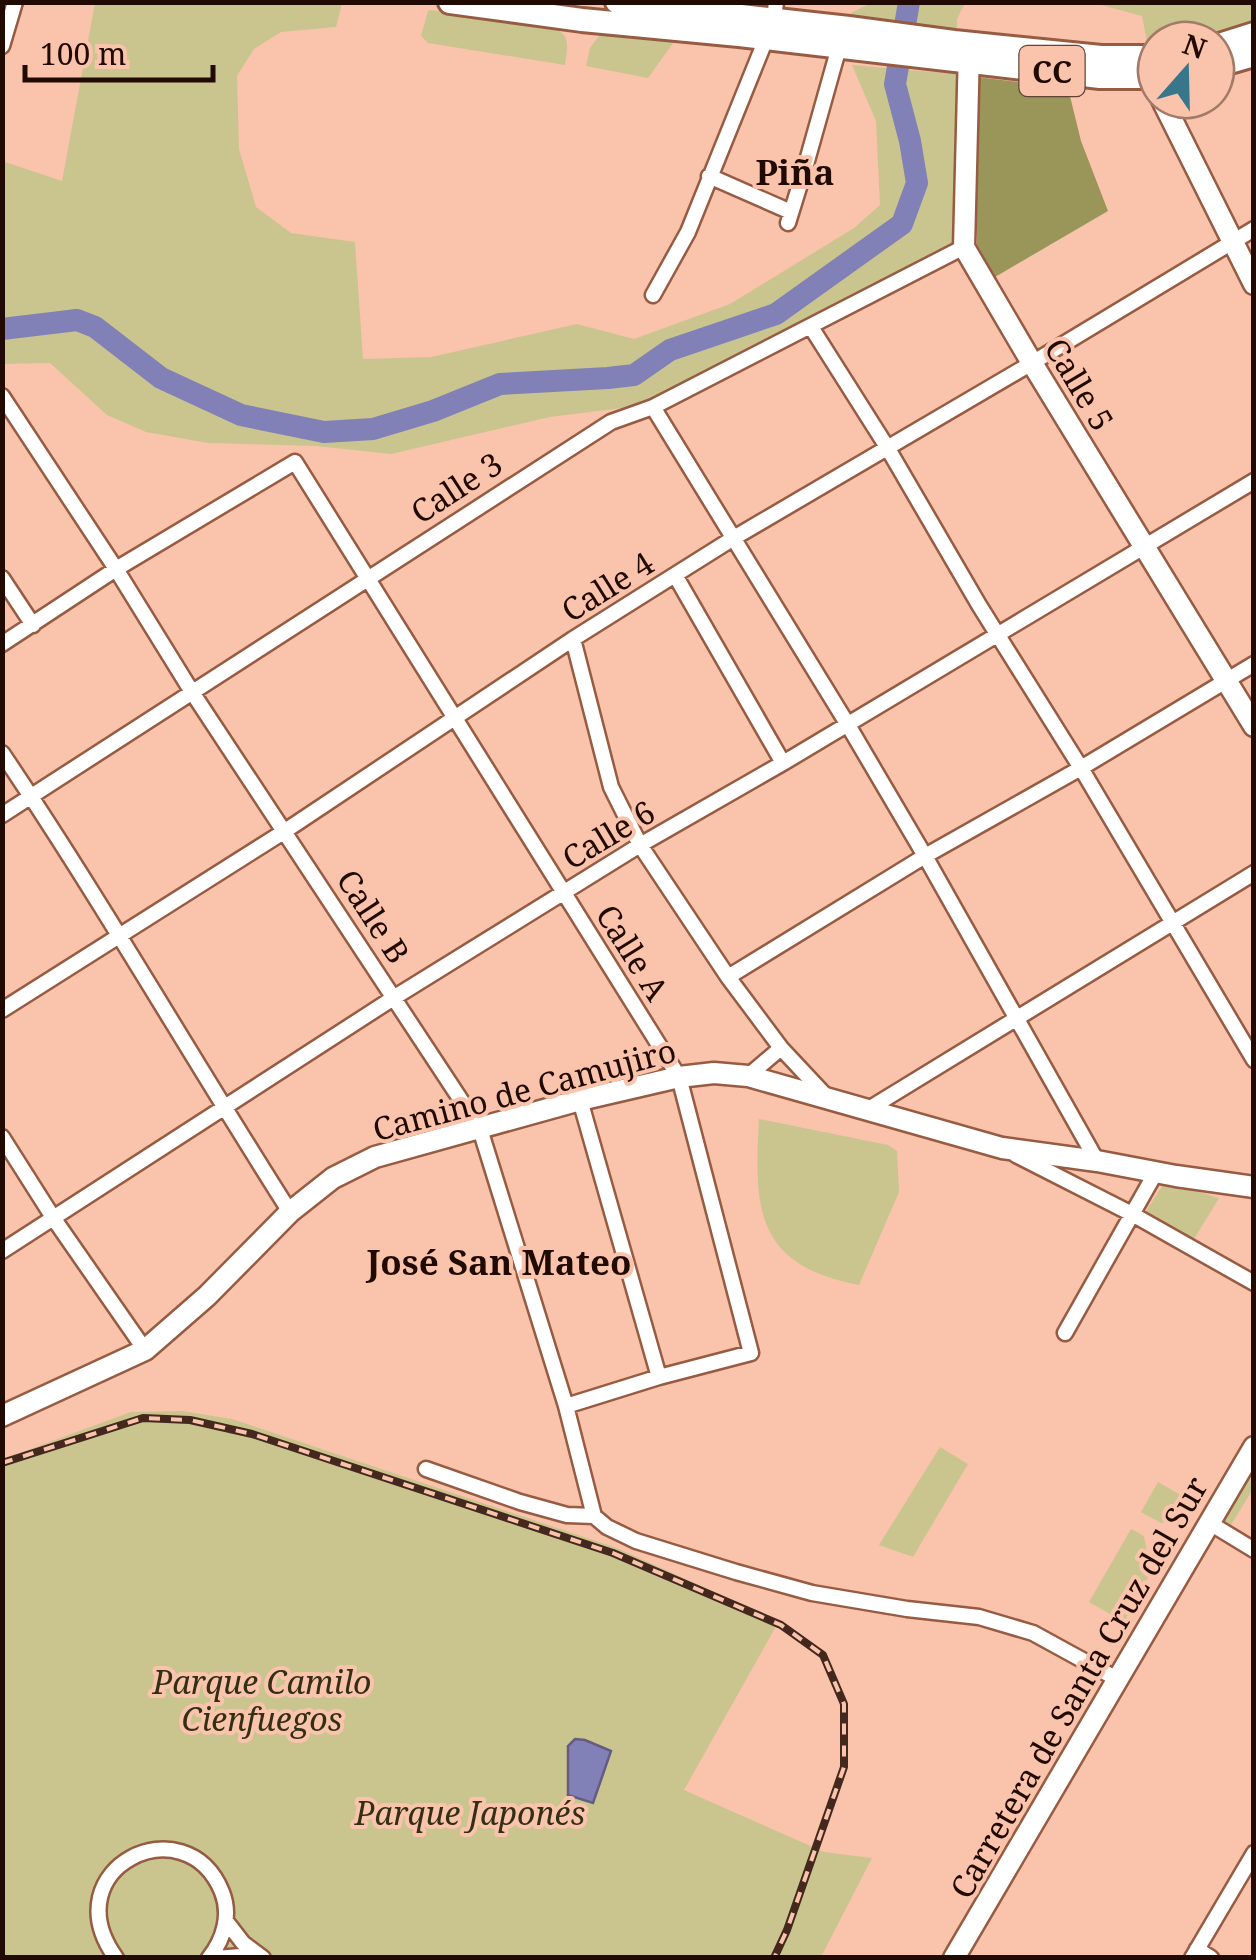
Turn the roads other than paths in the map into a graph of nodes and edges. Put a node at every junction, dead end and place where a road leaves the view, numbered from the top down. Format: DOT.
graph roads {
  1 [pos="16,2"];
  2 [pos="450,2"];
  3 [pos="617,2"];
  4 [pos="674,13"];
  5 [pos="772,20"];
  6 [pos="845,41"];
  7 [pos="2,46"];
  8 [pos="961,52"];
  9 [pos="1136,68"];
  10 [pos="1172,120"];
  11 [pos="708,176"];
  12 [pos="1254,228"];
  13 [pos="1232,242"];
  14 [pos="964,248"];
  15 [pos="1254,284"];
  16 [pos="654,294"];
  17 [pos="810,327"];
  18 [pos="1032,363"];
  19 [pos="4,400"];
  20 [pos="652,407"];
  21 [pos="887,448"];
  22 [pos="1254,481"];
  23 [pos="732,539"];
  24 [pos="1144,547"];
  25 [pos="116,569"];
  26 [pos="675,575"];
  27 [pos="2,578"];
  28 [pos="369,580"];
  29 [pos="32,624"];
  30 [pos="997,635"];
  31 [pos="573,640"];
  32 [pos="2,644"];
  33 [pos="1254,664"];
  34 [pos="1225,682"];
  35 [pos="192,692"];
  36 [pos="454,718"];
  37 [pos="848,725"];
  38 [pos="1254,726"];
  39 [pos="2,753"];
  40 [pos="783,763"];
  41 [pos="1080,768"];
  42 [pos="32,797"];
  43 [pos="2,816"];
  44 [pos="285,831"];
  45 [pos="640,845"];
  46 [pos="925,856"];
  47 [pos="1254,873"];
  48 [pos="564,893"];
  49 [pos="1172,922"];
  50 [pos="120,934"];
  51 [pos="728,976"];
  52 [pos="395,998"];
  53 [pos="2,1010"];
  54 [pos="1017,1019"];
  55 [pos="781,1048"];
  56 [pos="1254,1060"];
  57 [pos="748,1076"];
  58 [pos="679,1077"];
  59 [pos="827,1097"];
  60 [pos="580,1100"];
  61 [pos="224,1109"];
  62 [pos="867,1110"];
  63 [pos="480,1128"];
  64 [pos="2,1137"];
  65 [pos="1002,1148"];
  66 [pos="1097,1161"];
  67 [pos="1156,1172"];
  68 [pos="1254,1188"];
  69 [pos="290,1212"];
  70 [pos="1132,1214"];
  71 [pos="54,1218"];
  72 [pos="2,1252"];
  73 [pos="1254,1283"];
  74 [pos="1065,1333"];
  75 [pos="145,1350"];
  76 [pos="659,1377"];
  77 [pos="566,1406"];
  78 [pos="2,1416"];
  79 [pos="1254,1447"];
  80 [pos="426,1469"];
  81 [pos="594,1516"];
  82 [pos="1208,1522"];
  83 [pos="1254,1550"];
  84 [pos="1117,1679"];
  85 [pos="1254,1853"];
  86 [pos="226,1921"];
  87 [pos="1194,1953"];
  88 [pos="116,1958"];
  89 [pos="212,1958"];
  90 [pos="261,1958"];
  91 [pos="954,1958"];
  92 [pos="1211,1958"];
  1 -- 7 [label="street"];
  2 -- 4 [label="main road, CC"];
  3 -- 4 [label="main road, CC"];
  4 -- 5 [label="main road, CC"];
  5 -- 6 [label="main road, CC"];
  5 -- 11 [label="street"];
  6 -- 8 [label="main road, CC"];
  6 -- 11 [label="street"];
  8 -- 9 [label="main road, CC"];
  8 -- 14 [label="main road"];
  10 -- 13 [label="main road"];
  11 -- 16 [label="street"];
  12 -- 13 [label="street, Calle 4"];
  13 -- 15 [label="main road"];
  13 -- 18 [label="street, Calle 4"];
  14 -- 17 [label="street, Calle 3"];
  14 -- 18 [label="main road, Calle 5"];
  17 -- 20 [label="street, Calle 3"];
  17 -- 21 [label="street"];
  18 -- 21 [label="street, Calle 4"];
  18 -- 24 [label="main road, Calle 5"];
  19 -- 25 [label="street, Calle B"];
  20 -- 23 [label="street"];
  20 -- 28 [label="street, Calle 3"];
  21 -- 23 [label="street, Calle 4"];
  21 -- 30 [label="street"];
  22 -- 24 [label="street, Calle 6"];
  23 -- 26 [label="street, Calle 4"];
  23 -- 37 [label="street"];
  24 -- 30 [label="street, Calle 6"];
  24 -- 34 [label="main road, Calle 5"];
  25 -- 28 [label="street, Calle A"];
  25 -- 29 [label="street"];
  25 -- 35 [label="street, Calle B"];
  26 -- 31 [label="street, Calle 4"];
  26 -- 40 [label="street"];
  27 -- 29 [label="street"];
  28 -- 35 [label="street, Calle 3"];
  28 -- 36 [label="street, Calle A"];
  29 -- 32 [label="street"];
  30 -- 37 [label="street, Calle 6"];
  30 -- 41 [label="street"];
  31 -- 36 [label="street, Calle 4"];
  31 -- 45 [label="street"];
  33 -- 34 [label="street"];
  34 -- 38 [label="main road, Calle 5"];
  34 -- 41 [label="street"];
  35 -- 42 [label="street, Calle 3"];
  35 -- 44 [label="street, Calle B"];
  36 -- 44 [label="street, Calle 4"];
  36 -- 48 [label="street, Calle A"];
  37 -- 40 [label="street, Calle 6"];
  37 -- 46 [label="street"];
  39 -- 42 [label="street"];
  40 -- 45 [label="street, Calle 6"];
  41 -- 46 [label="street"];
  41 -- 49 [label="street"];
  42 -- 43 [label="street, Calle 3"];
  42 -- 50 [label="street"];
  44 -- 50 [label="street, Calle 4"];
  44 -- 52 [label="street, Calle B"];
  45 -- 48 [label="street, Calle 6"];
  45 -- 51 [label="street"];
  46 -- 51 [label="street"];
  46 -- 54 [label="street"];
  47 -- 49 [label="street"];
  48 -- 52 [label="street, Calle 6"];
  48 -- 58 [label="street, Calle A"];
  49 -- 54 [label="street"];
  49 -- 56 [label="street"];
  50 -- 53 [label="street, Calle 4"];
  50 -- 61 [label="street"];
  51 -- 55 [label="street"];
  52 -- 61 [label="street, Calle 6"];
  52 -- 63 [label="street, Calle B"];
  54 -- 62 [label="street"];
  54 -- 66 [label="street"];
  55 -- 57 [label="street"];
  55 -- 59 [label="street"];
  57 -- 58 [label="main road, Camino de Camujiro"];
  57 -- 59 [label="main road, Camino de Camujiro"];
  58 -- 60 [label="main road, Camino de Camujiro"];
  58 -- 76 [label="street, Calle A"];
  59 -- 62 [label="main road, Camino de Camujiro"];
  60 -- 63 [label="main road, Camino de Camujiro"];
  60 -- 76 [label="street"];
  61 -- 69 [label="street"];
  61 -- 71 [label="street, Calle 6"];
  62 -- 65 [label="main road, Camino de Camujiro"];
  63 -- 69 [label="main road, Camino de Camujiro"];
  63 -- 77 [label="street, Calle B"];
  64 -- 71 [label="street"];
  65 -- 66 [label="main road, Camino de Camujiro"];
  65 -- 70 [label="street"];
  66 -- 67 [label="main road, Camino de Camujiro"];
  67 -- 68 [label="main road, Camino de Camujiro"];
  67 -- 70 [label="street"];
  69 -- 75 [label="main road, Camino de Camujiro"];
  70 -- 73 [label="street"];
  70 -- 74 [label="street"];
  71 -- 72 [label="street, Calle 6"];
  71 -- 75 [label="street"];
  75 -- 78 [label="main road, Camino de Camujiro"];
  76 -- 77 [label="street"];
  77 -- 81 [label="street, Calle B"];
  79 -- 82 [label="main road, Carretera de Santa Cruz del Sur"];
  80 -- 81 [label="street"];
  81 -- 84 [label="street"];
  82 -- 83 [label="street"];
  82 -- 84 [label="main road, Carretera de Santa Cruz del Sur"];
  84 -- 91 [label="main road, Carretera de Santa Cruz del Sur"];
  85 -- 87 [label="street"];
  86 -- 88 [label="street"];
  86 -- 89 [label="street"];
  86 -- 90 [label="street"];
  87 -- 92 [label="street"];
  89 -- 90 [label="street"];
}
